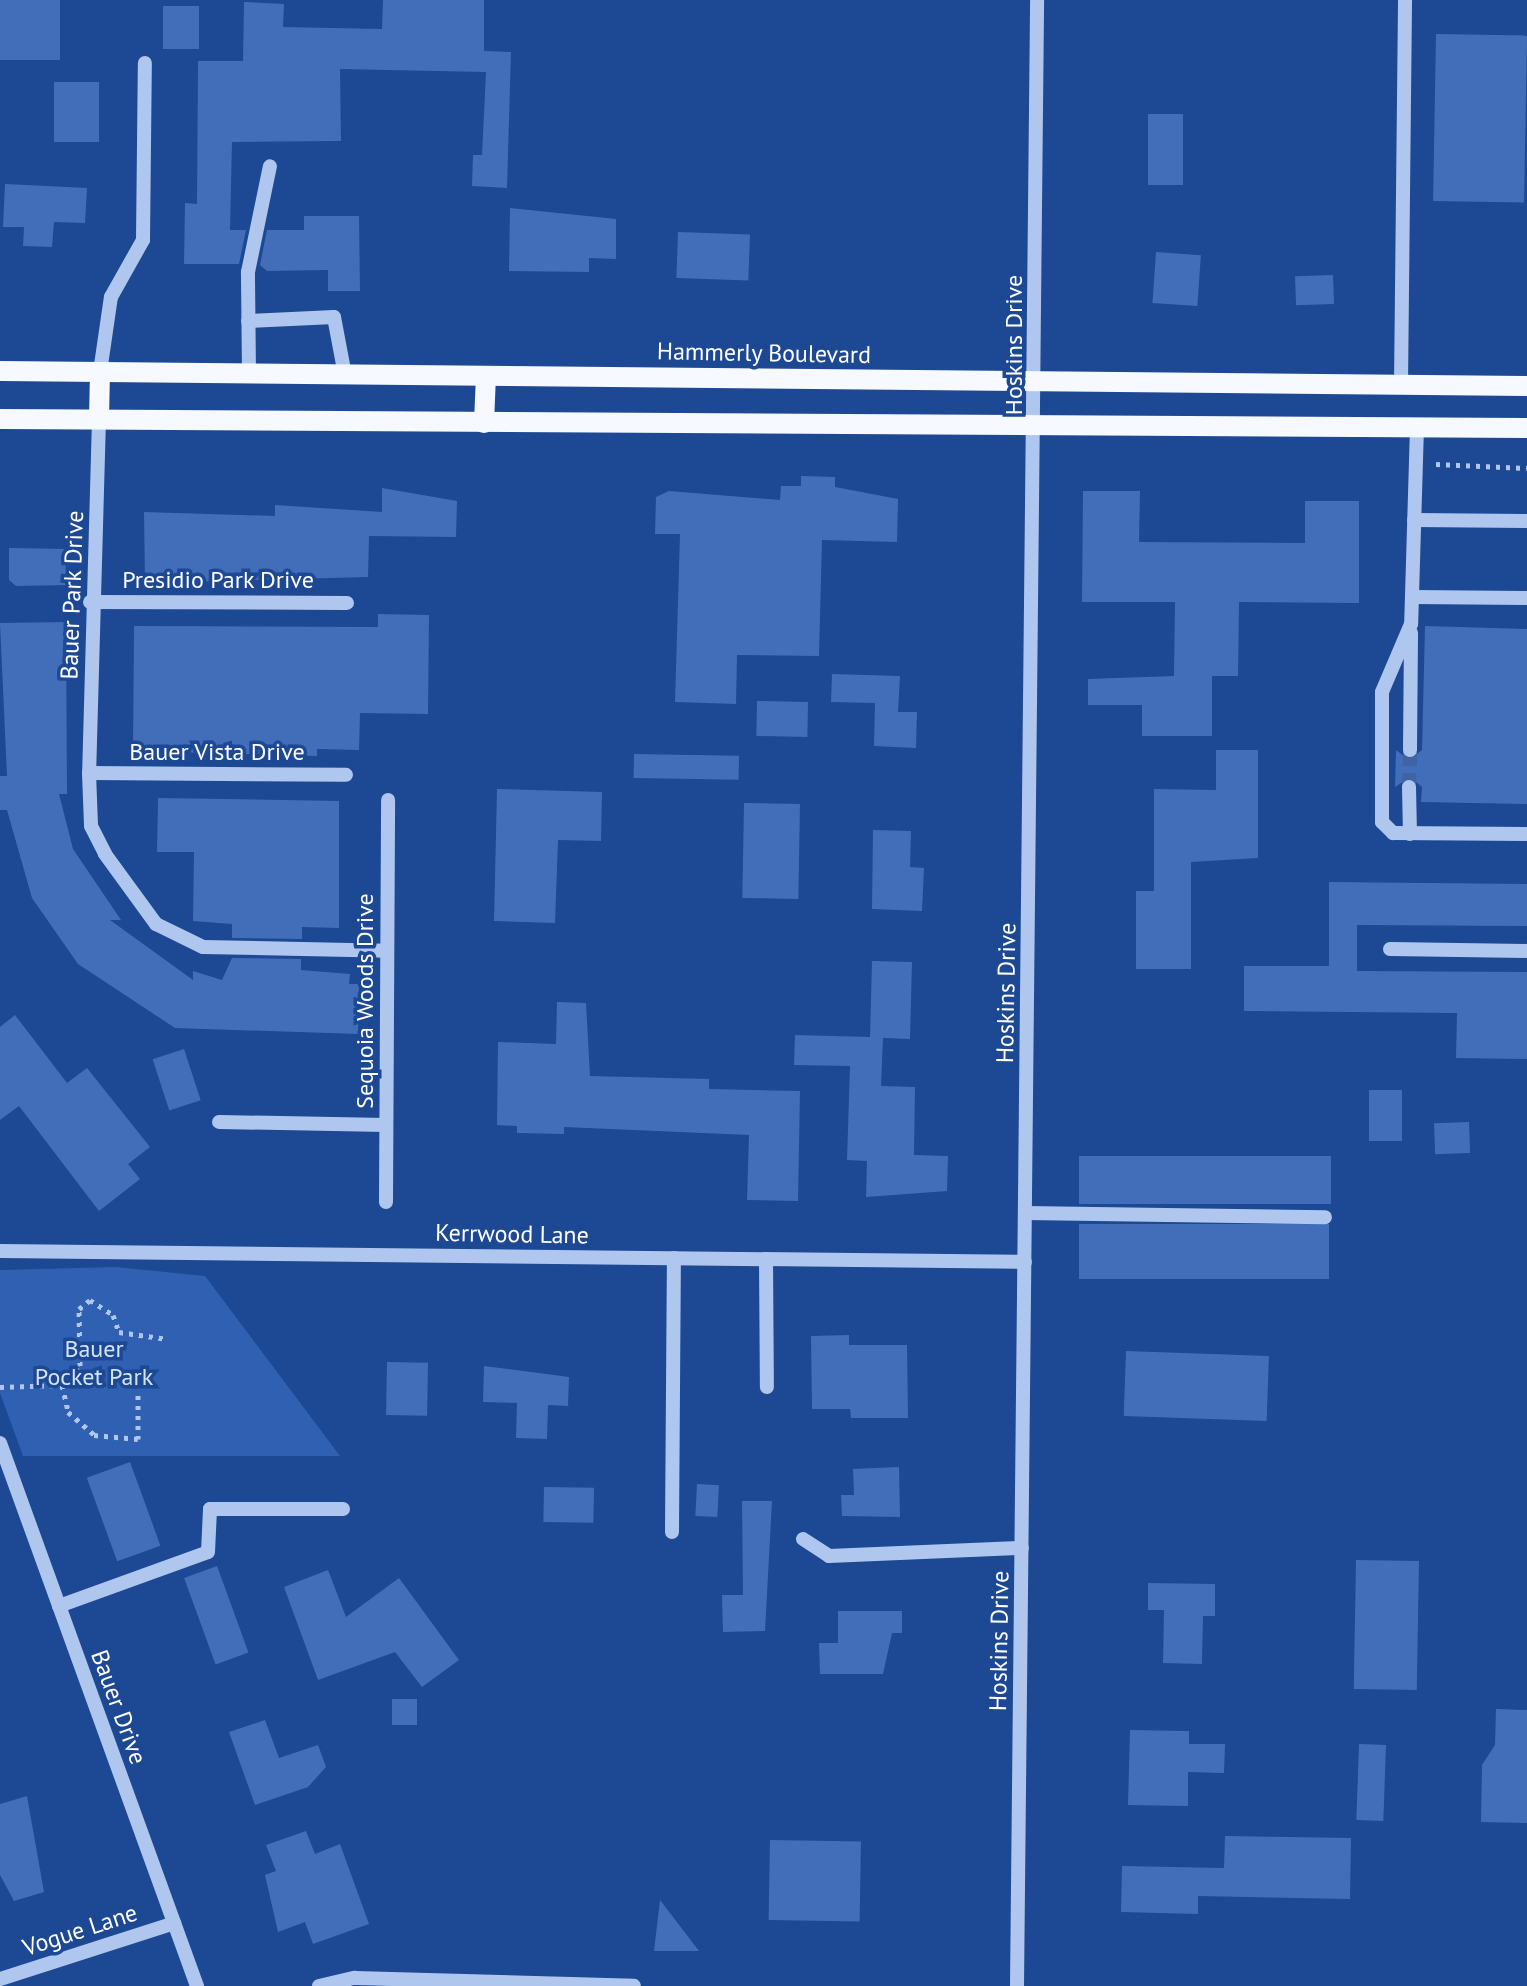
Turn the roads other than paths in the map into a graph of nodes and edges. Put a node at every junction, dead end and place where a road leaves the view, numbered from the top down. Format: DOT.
graph roads {
  1 [pos="1037,0"];
  2 [pos="1405,0"];
  3 [pos="145,63"];
  4 [pos="270,166"];
  5 [pos="248,321"];
  6 [pos="0,371"];
  7 [pos="100,372"];
  8 [pos="249,374"];
  9 [pos="345,375"];
  10 [pos="486,376"];
  11 [pos="1036,381"];
  12 [pos="1401,385"];
  13 [pos="1527,386"];
  14 [pos="0,419"];
  15 [pos="99,419"];
  16 [pos="484,423"];
  17 [pos="1036,427"];
  18 [pos="1417,427"];
  19 [pos="1527,428"];
  20 [pos="1414,520"];
  21 [pos="1527,521"];
  22 [pos="1412,597"];
  23 [pos="1527,598"];
  24 [pos="90,602"];
  25 [pos="347,603"];
  26 [pos="1411,624"];
  27 [pos="1410,750"];
  28 [pos="89,773"];
  29 [pos="346,775"];
  30 [pos="1409,787"];
  31 [pos="388,800"];
  32 [pos="1410,834"];
  33 [pos="1527,834"];
  34 [pos="1390,949"];
  35 [pos="387,951"];
  36 [pos="1527,951"];
  37 [pos="219,1122"];
  38 [pos="386,1125"];
  39 [pos="386,1202"];
  40 [pos="1025,1213"];
  41 [pos="1325,1217"];
  42 [pos="0,1251"];
  43 [pos="674,1258"];
  44 [pos="766,1259"];
  45 [pos="1025,1262"];
  46 [pos="767,1387"];
  47 [pos="0,1443"];
  48 [pos="343,1509"];
  49 [pos="672,1532"];
  50 [pos="803,1539"];
  51 [pos="1022,1548"];
  52 [pos="59,1606"];
  53 [pos="174,1923"];
  54 [pos="0,1979"];
  55 [pos="453,1982"];
  56 [pos="197,1986"];
  57 [pos="319,1986"];
  58 [pos="634,1986"];
  59 [pos="1017,1986"];
  1 -- 11 [label="street, Hoskins Drive"];
  2 -- 12 [label="street"];
  3 -- 7 [label="street"];
  4 -- 5 [label="street"];
  5 -- 8 [label="street"];
  5 -- 9 [label="street"];
  6 -- 7 [label="main road, Hammerly Boulevard"];
  7 -- 8 [label="main road, Hammerly Boulevard"];
  7 -- 15 [label="main road"];
  8 -- 9 [label="main road, Hammerly Boulevard"];
  9 -- 10 [label="main road, Hammerly Boulevard"];
  10 -- 11 [label="main road, Hammerly Boulevard"];
  10 -- 16 [label="main road"];
  11 -- 12 [label="main road, Hammerly Boulevard"];
  11 -- 17 [label="street, Hoskins Drive"];
  12 -- 13 [label="main road, Hammerly Boulevard"];
  14 -- 15 [label="main road"];
  15 -- 16 [label="main road"];
  15 -- 24 [label="street, Bauer Park Drive"];
  16 -- 17 [label="main road"];
  17 -- 18 [label="main road"];
  17 -- 40 [label="street, Hoskins Drive"];
  18 -- 19 [label="main road"];
  18 -- 20 [label="street"];
  20 -- 21 [label="street"];
  20 -- 22 [label="street"];
  22 -- 23 [label="street"];
  22 -- 26 [label="street"];
  24 -- 25 [label="street, Presidio Park Drive"];
  24 -- 28 [label="street, Bauer Park Drive"];
  26 -- 27 [label="street"];
  26 -- 32 [label="street"];
  28 -- 29 [label="street, Bauer Vista Drive"];
  28 -- 35 [label="street, Bauer Park Drive"];
  30 -- 32 [label="street"];
  31 -- 35 [label="street, Sequoia Woods Drive"];
  32 -- 33 [label="street"];
  34 -- 36 [label="street"];
  35 -- 38 [label="street, Sequoia Woods Drive"];
  37 -- 38 [label="street"];
  38 -- 39 [label="street, Sequoia Woods Drive"];
  40 -- 41 [label="street"];
  40 -- 45 [label="street, Hoskins Drive"];
  42 -- 43 [label="street, Kerrwood Lane"];
  43 -- 44 [label="street, Kerrwood Lane"];
  43 -- 49 [label="street"];
  44 -- 45 [label="street, Kerrwood Lane"];
  44 -- 46 [label="street"];
  45 -- 51 [label="street, Hoskins Drive"];
  47 -- 52 [label="street, Bauer Drive"];
  48 -- 52 [label="street"];
  50 -- 51 [label="street"];
  51 -- 59 [label="street, Hoskins Drive"];
  52 -- 53 [label="street, Bauer Drive"];
  53 -- 54 [label="street, Vogue Lane"];
  53 -- 56 [label="street, Bauer Drive"];
  55 -- 57 [label="street"];
  55 -- 58 [label="street"];
}
